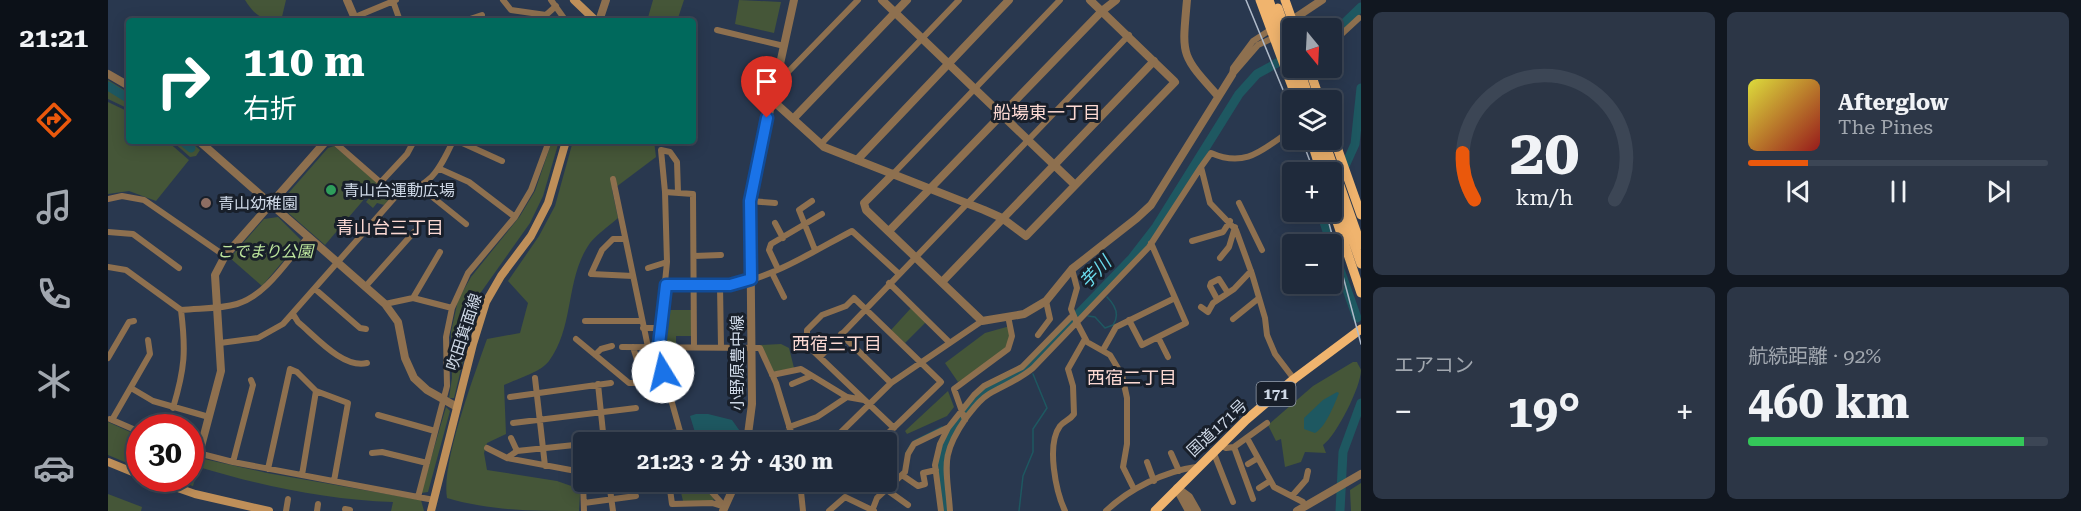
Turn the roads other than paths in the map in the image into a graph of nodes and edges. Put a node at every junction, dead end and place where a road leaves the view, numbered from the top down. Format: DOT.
graph roads {
  1 [pos="347,0"];
  2 [pos="503,0"];
  3 [pos="551,0"];
  4 [pos="574,0"];
  5 [pos="606,0"];
  6 [pos="794,0"];
  7 [pos="858,0"];
  8 [pos="882,0"];
  9 [pos="907,0"];
  10 [pos="959,0"];
  11 [pos="1009,0"];
  12 [pos="1060,0"];
  13 [pos="1090,0"];
  14 [pos="1116,0"];
  15 [pos="1187,0"];
  16 [pos="1260,0"];
  17 [pos="1269,0"];
  18 [pos="1275,0"];
  19 [pos="1285,0"];
  20 [pos="1322,0"];
  21 [pos="395,1"];
  22 [pos="556,6"];
  23 [pos="1102,11"];
  24 [pos="895,12"];
  25 [pos="482,15"];
  26 [pos="355,18"];
  27 [pos="357,18"];
  28 [pos="399,18"];
  29 [pos="473,18"];
  30 [pos="564,18"];
  31 [pos="595,18"];
  32 [pos="599,18"];
  33 [pos="1292,18"];
  34 [pos="1301,18"];
  35 [pos="1359,18"];
  36 [pos="1282,27"];
  37 [pos="717,30"];
  38 [pos="1271,34"];
  39 [pos="1342,34"];
  40 [pos="1129,35"];
  41 [pos="1282,35"];
  42 [pos="922,39"];
  43 [pos="1282,45"];
  44 [pos="784,46"];
  45 [pos="1154,61"];
  46 [pos="948,64"];
  47 [pos="108,74"];
  48 [pos="777,74"];
  49 [pos="1232,75"];
  50 [pos="126,84"];
  51 [pos="975,89"];
  52 [pos="1218,96"];
  53 [pos="771,99"];
  54 [pos="1000,114"];
  55 [pos="794,118"];
  56 [pos="1282,136"];
  57 [pos="1028,140"];
  58 [pos="202,144"];
  59 [pos="323,144"];
  60 [pos="336,144"];
  61 [pos="412,144"];
  62 [pos="452,144"];
  63 [pos="465,144"];
  64 [pos="548,144"];
  65 [pos="565,144"];
  66 [pos="821,144"];
  67 [pos="1338,150"];
  68 [pos="856,160"];
  69 [pos="502,161"];
  70 [pos="1054,165"];
  71 [pos="1201,167"];
  72 [pos="440,169"];
  73 [pos="893,174"];
  74 [pos="613,179"];
  75 [pos="380,183"];
  76 [pos="1075,185"];
  77 [pos="420,187"];
  78 [pos="930,188"];
  79 [pos="665,192"];
  80 [pos="678,192"];
  81 [pos="396,196"];
  82 [pos="1342,197"];
  83 [pos="108,199"];
  84 [pos="750,201"];
  85 [pos="813,201"];
  86 [pos="774,203"];
  87 [pos="968,203"];
  88 [pos="1239,203"];
  89 [pos="270,204"];
  90 [pos="1342,210"];
  91 [pos="822,214"];
  92 [pos="1361,214"];
  93 [pos="514,217"];
  94 [pos="1002,218"];
  95 [pos="1230,221"];
  96 [pos="1337,222"];
  97 [pos="775,223"];
  98 [pos="465,224"];
  99 [pos="805,226"];
  100 [pos="1235,227"];
  101 [pos="1252,230"];
  102 [pos="889,231"];
  103 [pos="108,232"];
  104 [pos="414,232"];
  105 [pos="1238,236"];
  106 [pos="308,237"];
  107 [pos="783,238"];
  108 [pos="626,239"];
  109 [pos="1192,241"];
  110 [pos="1151,243"];
  111 [pos="1361,245"];
  112 [pos="815,250"];
  113 [pos="1262,250"];
  114 [pos="440,252"];
  115 [pos="720,255"];
  116 [pos="225,256"];
  117 [pos="694,256"];
  118 [pos="914,256"];
  119 [pos="1220,258"];
  120 [pos="337,262"];
  121 [pos="667,262"];
  122 [pos="1361,264"];
  123 [pos="108,267"];
  124 [pos="179,268"];
  125 [pos="648,268"];
  126 [pos="1072,269"];
  127 [pos="775,271"];
  128 [pos="1251,271"];
  129 [pos="898,273"];
  130 [pos="633,276"];
  131 [pos="751,279"];
  132 [pos="942,282"];
  133 [pos="890,283"];
  134 [pos="666,285"];
  135 [pos="694,286"];
  136 [pos="720,286"];
  137 [pos="365,287"];
  138 [pos="315,289"];
  139 [pos="1228,293"];
  140 [pos="1361,293"];
  141 [pos="784,297"];
  142 [pos="413,298"];
  143 [pos="1175,298"];
  144 [pos="1259,298"];
  145 [pos="1217,299"];
  146 [pos="1046,302"];
  147 [pos="385,304"];
  148 [pos="217,306"];
  149 [pos="1201,307"];
  150 [pos="452,308"];
  151 [pos="865,308"];
  152 [pos="182,310"];
  153 [pos="293,314"];
  154 [pos="1008,316"];
  155 [pos="1075,319"];
  156 [pos="1233,319"];
  157 [pos="1129,320"];
  158 [pos="134,321"];
  159 [pos="585,321"];
  160 [pos="982,321"];
  161 [pos="642,324"];
  162 [pos="660,328"];
  163 [pos="366,329"];
  164 [pos="1361,329"];
  165 [pos="841,334"];
  166 [pos="1038,335"];
  167 [pos="1158,337"];
  168 [pos="576,339"];
  169 [pos="1085,339"];
  170 [pos="148,340"];
  171 [pos="949,342"];
  172 [pos="220,343"];
  173 [pos="612,346"];
  174 [pos="622,346"];
  175 [pos="659,346"];
  176 [pos="633,347"];
  177 [pos="648,347"];
  178 [pos="693,347"];
  179 [pos="721,347"];
  180 [pos="752,348"];
  181 [pos="1103,350"];
  182 [pos="595,355"];
  183 [pos="820,357"];
  184 [pos="1168,357"];
  185 [pos="108,358"];
  186 [pos="921,362"];
  187 [pos="367,363"];
  188 [pos="772,375"];
  189 [pos="811,376"];
  190 [pos="535,378"];
  191 [pos="1294,379"];
  192 [pos="251,380"];
  193 [pos="891,382"];
  194 [pos="611,383"];
  195 [pos="646,383"];
  196 [pos="598,384"];
  197 [pos="792,384"];
  198 [pos="131,388"];
  199 [pos="316,391"];
  200 [pos="536,392"];
  201 [pos="510,397"];
  202 [pos="649,397"];
  203 [pos="847,397"];
  204 [pos="443,400"];
  205 [pos="867,403"];
  206 [pos="457,407"];
  207 [pos="173,408"];
  208 [pos="636,408"];
  209 [pos="601,412"];
  210 [pos="964,413"];
  211 [pos="378,415"];
  212 [pos="209,417"];
  213 [pos="110,419"];
  214 [pos="540,420"];
  215 [pos="513,423"];
  216 [pos="1267,423"];
  217 [pos="126,426"];
  218 [pos="894,428"];
  219 [pos="948,428"];
  220 [pos="790,429"];
  221 [pos="435,431"];
  222 [pos="603,432"];
  223 [pos="680,432"];
  224 [pos="748,432"];
  225 [pos="781,432"];
  226 [pos="791,432"];
  227 [pos="844,432"];
  228 [pos="890,432"];
  229 [pos="204,435"];
  230 [pos="511,438"];
  231 [pos="1247,438"];
  232 [pos="573,445"];
  233 [pos="1234,447"];
  234 [pos="487,448"];
  235 [pos="544,448"];
  236 [pos="1216,448"];
  237 [pos="517,452"];
  238 [pos="372,453"];
  239 [pos="1171,453"];
  240 [pos="204,454"];
  241 [pos="507,458"];
  242 [pos="1258,458"];
  243 [pos="108,462"];
  244 [pos="234,462"];
  245 [pos="1147,462"];
  246 [pos="427,463"];
  247 [pos="1248,464"];
  248 [pos="546,466"];
  249 [pos="1196,467"];
  250 [pos="126,469"];
  251 [pos="268,469"];
  252 [pos="936,470"];
  253 [pos="1179,471"];
  254 [pos="1309,471"];
  255 [pos="1361,474"];
  256 [pos="302,475"];
  257 [pos="902,475"];
  258 [pos="897,480"];
  259 [pos="334,481"];
  260 [pos="1270,481"];
  261 [pos="1154,482"];
  262 [pos="1177,488"];
  263 [pos="1259,488"];
  264 [pos="1134,489"];
  265 [pos="190,492"];
  266 [pos="610,492"];
  267 [pos="670,492"];
  268 [pos="711,492"];
  269 [pos="732,492"];
  270 [pos="801,492"];
  271 [pos="885,492"];
  272 [pos="890,492"];
  273 [pos="636,496"];
  274 [pos="1292,496"];
  275 [pos="418,497"];
  276 [pos="288,499"];
  277 [pos="1253,499"];
  278 [pos="434,500"];
  279 [pos="611,500"];
  280 [pos="1233,502"];
  281 [pos="584,503"];
  282 [pos="908,505"];
  283 [pos="236,508"];
  284 [pos="1301,509"];
  285 [pos="725,510"];
  286 [pos="268,511"];
  287 [pos="286,511"];
  288 [pos="431,511"];
  289 [pos="584,511"];
  290 [pos="612,511"];
  291 [pos="803,511"];
  292 [pos="829,511"];
  293 [pos="873,511"];
  294 [pos="939,511"];
  295 [pos="950,511"];
  296 [pos="1065,511"];
  297 [pos="1106,511"];
  298 [pos="1155,511"];
  299 [pos="1189,511"];
  300 [pos="1197,511"];
  1 -- 26 [label="street"];
  2 -- 22 [label="street"];
  3 -- 22 [label="street"];
  4 -- 31 [label="main road"];
  5 -- 32 [label="street"];
  6 -- 44 [label="street, 小野原豊中線"];
  7 -- 48 [label="street"];
  8 -- 24 [label="street"];
  9 -- 24 [label="street"];
  10 -- 42 [label="street"];
  11 -- 46 [label="street"];
  12 -- 51 [label="street"];
  13 -- 23 [label="street"];
  14 -- 23 [label="street"];
  15 -- 52 [label="street"];
  16 -- 38 [label="highway"];
  17 -- 41 [label="highway"];
  18 -- 36 [label="highway"];
  19 -- 33 [label="highway"];
  20 -- 34 [label="street"];
  21 -- 27 [label="street"];
  21 -- 28 [label="street"];
  22 -- 30 [label="street"];
  23 -- 40 [label="street"];
  23 -- 54 [label="street"];
  24 -- 42 [label="street"];
  24 -- 55 [label="street"];
  25 -- 29 [label="street"];
  35 -- 39 [label="street"];
  37 -- 44 [label="street"];
  38 -- 43 [label="highway"];
  38 -- 49 [label="street"];
  40 -- 45 [label="street"];
  40 -- 57 [label="street"];
  42 -- 46 [label="street"];
  42 -- 66 [label="street"];
  44 -- 48 [label="street, 小野原豊中線"];
  45 -- 70 [label="street"];
  45 -- 76 [label="street"];
  46 -- 51 [label="street"];
  46 -- 68 [label="street"];
  47 -- 50 [label="street"];
  48 -- 53 [label="street, 小野原豊中線"];
  49 -- 52 [label="street"];
  51 -- 54 [label="street"];
  51 -- 73 [label="street"];
  52 -- 126 [label="street"];
  53 -- 55 [label="street"];
  53 -- 84 [label="street, 小野原豊中線"];
  54 -- 57 [label="street"];
  54 -- 78 [label="street"];
  55 -- 66 [label="street"];
  56 -- 71 [label="street"];
  57 -- 70 [label="street"];
  57 -- 87 [label="street"];
  58 -- 89 [label="street"];
  59 -- 89 [label="street"];
  60 -- 75 [label="street"];
  61 -- 75 [label="street"];
  62 -- 72 [label="street"];
  63 -- 69 [label="street"];
  64 -- 93 [label="street"];
  65 -- 206 [label="main road, 吹田箕面線"];
  66 -- 68 [label="street"];
  67 -- 92 [label="highway"];
  68 -- 73 [label="street"];
  70 -- 76 [label="street"];
  70 -- 94 [label="street"];
  71 -- 95 [label="street"];
  71 -- 110 [label="street"];
  72 -- 77 [label="street"];
  72 -- 93 [label="street"];
  73 -- 78 [label="street"];
  73 -- 102 [label="street"];
  74 -- 108 [label="street"];
  75 -- 81 [label="street"];
  76 -- 94 [label="street"];
  77 -- 81 [label="street"];
  77 -- 98 [label="street"];
  78 -- 87 [label="street"];
  78 -- 102 [label="street"];
  79 -- 80 [label="street"];
  79 -- 80 [label="street"];
  79 -- 121 [label="street"];
  80 -- 117 [label="street"];
  81 -- 120 [label="street"];
  82 -- 111 [label="highway"];
  83 -- 116 [label="street"];
  84 -- 86 [label="street"];
  84 -- 131 [label="street, 小野原豊中線"];
  85 -- 99 [label="street"];
  87 -- 94 [label="street"];
  87 -- 118 [label="street"];
  88 -- 101 [label="street"];
  89 -- 106 [label="street"];
  89 -- 116 [label="street"];
  90 -- 122 [label="highway"];
  91 -- 99 [label="street"];
  93 -- 150 [label="street"];
  94 -- 132 [label="street"];
  95 -- 100 [label="street"];
  95 -- 109 [label="street"];
  96 -- 140 [label="highway"];
  97 -- 107 [label="street"];
  99 -- 107 [label="street"];
  99 -- 112 [label="street"];
  100 -- 105 [label="street"];
  100 -- 119 [label="street"];
  101 -- 105 [label="street"];
  101 -- 113 [label="street"];
  102 -- 118 [label="street"];
  103 -- 124 [label="street"];
  104 -- 137 [label="street"];
  105 -- 128 [label="street"];
  106 -- 120 [label="street"];
  106 -- 148 [label="street"];
  107 -- 127 [label="street"];
  108 -- 130 [label="street"];
  108 -- 130 [label="street"];
  110 -- 143 [label="street"];
  110 -- 155 [label="street"];
  112 -- 127 [label="street"];
  112 -- 129 [label="street"];
  114 -- 142 [label="street"];
  115 -- 117 [label="street"];
  116 -- 148 [label="street"];
  117 -- 135 [label="street"];
  118 -- 129 [label="street"];
  118 -- 132 [label="street"];
  120 -- 137 [label="street"];
  120 -- 138 [label="street"];
  121 -- 125 [label="street"];
  121 -- 134 [label="street"];
  123 -- 152 [label="street"];
  126 -- 146 [label="street"];
  126 -- 155 [label="street"];
  127 -- 131 [label="street"];
  127 -- 141 [label="street"];
  128 -- 139 [label="street"];
  128 -- 144 [label="street"];
  129 -- 133 [label="street"];
  130 -- 161 [label="street"];
  131 -- 136 [label="street"];
  131 -- 180 [label="street, 小野原豊中線"];
  132 -- 160 [label="street"];
  133 -- 151 [label="street"];
  133 -- 171 [label="street"];
  134 -- 135 [label="street"];
  134 -- 162 [label="street"];
  135 -- 136 [label="street"];
  135 -- 178 [label="street"];
  136 -- 179 [label="street"];
  137 -- 147 [label="street"];
  138 -- 153 [label="street"];
  138 -- 163 [label="street"];
  139 -- 145 [label="street"];
  139 -- 145 [label="street"];
  142 -- 147 [label="street"];
  142 -- 150 [label="street"];
  143 -- 157 [label="street"];
  143 -- 167 [label="street"];
  144 -- 156 [label="street"];
  144 -- 191 [label="street"];
  145 -- 149 [label="street"];
  146 -- 154 [label="street"];
  146 -- 166 [label="street"];
  147 -- 204 [label="street"];
  148 -- 152 [label="street"];
  148 -- 172 [label="street"];
  150 -- 204 [label="street"];
  151 -- 165 [label="street"];
  151 -- 183 [label="street"];
  151 -- 186 [label="street"];
  152 -- 207 [label="street"];
  153 -- 172 [label="street"];
  153 -- 187 [label="street"];
  154 -- 160 [label="street"];
  154 -- 210 [label="street"];
  155 -- 169 [label="street"];
  155 -- 210 [label="street"];
  155 -- 210 [label="street"];
  157 -- 167 [label="street"];
  157 -- 181 [label="street"];
  158 -- 185 [label="street"];
  159 -- 161 [label="street"];
  160 -- 171 [label="street"];
  161 -- 162 [label="street"];
  161 -- 177 [label="street"];
  162 -- 175 [label="street"];
  164 -- 191 [label="highway, 国道171号 / 171"];
  165 -- 183 [label="street"];
  165 -- 193 [label="street"];
  167 -- 184 [label="street"];
  168 -- 182 [label="street"];
  169 -- 181 [label="street"];
  169 -- 296 [label="street"];
  170 -- 198 [label="street"];
  171 -- 186 [label="street"];
  172 -- 212 [label="street"];
  173 -- 182 [label="street"];
  174 -- 176 [label="street"];
  175 -- 177 [label="street"];
  175 -- 178 [label="street"];
  175 -- 223 [label="street"];
  176 -- 177 [label="street"];
  176 -- 195 [label="street"];
  178 -- 179 [label="street"];
  179 -- 180 [label="street"];
  180 -- 188 [label="street"];
  180 -- 224 [label="street, 小野原豊中線"];
  181 -- 264 [label="street"];
  182 -- 195 [label="street"];
  183 -- 205 [label="street"];
  186 -- 193 [label="street"];
  186 -- 218 [label="street"];
  188 -- 189 [label="street"];
  188 -- 220 [label="street"];
  189 -- 197 [label="street"];
  189 -- 203 [label="street"];
  190 -- 200 [label="street"];
  191 -- 236 [label="highway, 国道171号 / 171"];
  192 -- 244 [label="street"];
  193 -- 205 [label="street"];
  194 -- 196 [label="street"];
  195 -- 202 [label="street"];
  196 -- 200 [label="street"];
  196 -- 209 [label="street"];
  198 -- 207 [label="street"];
  198 -- 213 [label="street"];
  199 -- 251 [label="street"];
  199 -- 256 [label="street"];
  199 -- 259 [label="street"];
  200 -- 201 [label="street"];
  200 -- 214 [label="street"];
  203 -- 205 [label="street"];
  203 -- 220 [label="street"];
  204 -- 206 [label="street"];
  204 -- 221 [label="street"];
  205 -- 218 [label="street"];
  205 -- 227 [label="street"];
  206 -- 278 [label="main road, 吹田箕面線"];
  207 -- 212 [label="street"];
  208 -- 209 [label="street"];
  209 -- 214 [label="street"];
  209 -- 222 [label="street"];
  210 -- 219 [label="street"];
  210 -- 295 [label="street"];
  211 -- 221 [label="street"];
  212 -- 229 [label="street"];
  213 -- 217 [label="street"];
  214 -- 215 [label="street"];
  214 -- 235 [label="street"];
  216 -- 231 [label="street"];
  218 -- 228 [label="street"];
  219 -- 252 [label="street"];
  219 -- 257 [label="street"];
  220 -- 225 [label="street"];
  220 -- 226 [label="street"];
  221 -- 246 [label="street"];
  230 -- 237 [label="street"];
  231 -- 233 [label="street"];
  231 -- 242 [label="street"];
  232 -- 235 [label="street"];
  233 -- 236 [label="street"];
  233 -- 277 [label="street"];
  234 -- 241 [label="street"];
  235 -- 237 [label="street"];
  235 -- 248 [label="street"];
  236 -- 249 [label="highway, 国道171号 / 171"];
  236 -- 280 [label="street"];
  237 -- 241 [label="street"];
  238 -- 246 [label="street"];
  239 -- 253 [label="street"];
  240 -- 244 [label="street"];
  241 -- 248 [label="street"];
  242 -- 247 [label="street"];
  242 -- 260 [label="street"];
  243 -- 250 [label="main road"];
  244 -- 251 [label="street"];
  245 -- 261 [label="street"];
  246 -- 275 [label="street"];
  248 -- 281 [label="street"];
  249 -- 253 [label="street"];
  249 -- 262 [label="highway, 国道171号 / 171"];
  251 -- 256 [label="street"];
  252 -- 257 [label="street"];
  252 -- 294 [label="street"];
  253 -- 261 [label="street"];
  254 -- 274 [label="street"];
  255 -- 284 [label="street"];
  256 -- 259 [label="street"];
  257 -- 258 [label="street"];
  259 -- 275 [label="street"];
  260 -- 263 [label="street"];
  260 -- 274 [label="street"];
  261 -- 264 [label="street"];
  262 -- 298 [label="highway, 国道171号 / 171"];
  262 -- 299 [label="street"];
  262 -- 300 [label="street"];
  264 -- 297 [label="street"];
  265 -- 283 [label="main road"];
  266 -- 279 [label="street"];
  267 -- 285 [label="street"];
  268 -- 285 [label="street"];
  269 -- 285 [label="street"];
  270 -- 291 [label="street"];
  271 -- 293 [label="street"];
  272 -- 282 [label="street"];
  273 -- 279 [label="street"];
  274 -- 284 [label="street"];
  275 -- 278 [label="street"];
  276 -- 287 [label="street"];
  278 -- 288 [label="main road, 吹田箕面線"];
  279 -- 281 [label="street"];
  279 -- 290 [label="street"];
  281 -- 289 [label="street"];
  283 -- 286 [label="main road"];
  292 -- 293 [label="street"];
}
